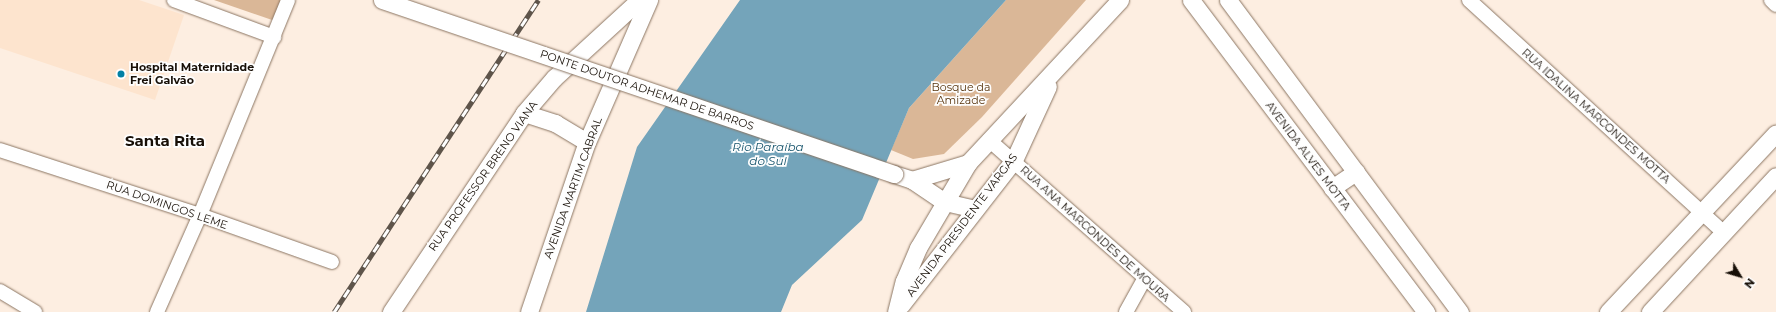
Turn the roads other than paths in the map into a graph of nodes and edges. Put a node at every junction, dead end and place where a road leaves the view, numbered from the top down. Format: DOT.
graph roads {
  1 [pos="174,0"];
  2 [pos="288,0"];
  3 [pos="382,0"];
  4 [pos="639,0"];
  5 [pos="649,0"];
  6 [pos="1120,0"];
  7 [pos="1191,0"];
  8 [pos="1228,0"];
  9 [pos="1469,0"];
  10 [pos="1771,0"];
  11 [pos="1776,5"];
  12 [pos="274,37"];
  13 [pos="1054,73"];
  14 [pos="524,113"];
  15 [pos="1776,133"];
  16 [pos="989,140"];
  17 [pos="587,142"];
  18 [pos="0,150"];
  19 [pos="1014,160"];
  20 [pos="968,162"];
  21 [pos="1356,172"];
  22 [pos="1776,176"];
  23 [pos="912,180"];
  24 [pos="1332,188"];
  25 [pos="945,202"];
  26 [pos="975,209"];
  27 [pos="1701,212"];
  28 [pos="200,215"];
  29 [pos="1724,233"];
  30 [pos="332,262"];
  31 [pos="1144,279"];
  32 [pos="0,291"];
  33 [pos="897,311"];
  34 [pos="35,312"];
  35 [pos="157,312"];
  36 [pos="391,312"];
  37 [pos="529,312"];
  38 [pos="1126,312"];
  39 [pos="1184,312"];
  40 [pos="1426,312"];
  41 [pos="1460,312"];
  42 [pos="1608,312"];
  43 [pos="1650,312"];
  1 -- 12 [label="street"];
  2 -- 12 [label="street"];
  3 -- 23 [label="street, PONTE DOUTOR ADHEMAR DE BARROS, bridge"];
  4 -- 14 [label="street, RUA PROFESSOR BRENO VIANA"];
  5 -- 17 [label="street, AVENIDA MARTIM CABRAL"];
  6 -- 13 [label="street, AVENIDA PRESIDENTE VARGAS"];
  7 -- 24 [label="street, AVENIDA ALVES MOTTA"];
  8 -- 21 [label="street"];
  9 -- 27 [label="street, RUA IDALINA MARCONDES MOTTA"];
  10 -- 11 [label="street"];
  12 -- 28 [label="street"];
  13 -- 16 [label="street, AVENIDA PRESIDENTE VARGAS"];
  13 -- 19 [label="street, AVENIDA PRESIDENTE VARGAS"];
  14 -- 17 [label="street"];
  14 -- 36 [label="street, RUA PROFESSOR BRENO VIANA"];
  15 -- 27 [label="street"];
  16 -- 19 [label="street, RUA ANA MARCONDES DE MOURA"];
  16 -- 20 [label="street, AVENIDA PRESIDENTE VARGAS"];
  17 -- 37 [label="street, AVENIDA MARTIM CABRAL"];
  18 -- 28 [label="street, RUA DOMINGOS LEME"];
  19 -- 26 [label="street, AVENIDA PRESIDENTE VARGAS"];
  19 -- 31 [label="street, RUA ANA MARCONDES DE MOURA"];
  20 -- 23 [label="street"];
  20 -- 25 [label="street, AVENIDA PRESIDENTE VARGAS"];
  21 -- 24 [label="street"];
  21 -- 41 [label="street"];
  22 -- 29 [label="street"];
  23 -- 25 [label="street, PONTE DOUTOR ADHEMAR DE BARROS"];
  24 -- 40 [label="street, AVENIDA ALVES MOTTA"];
  25 -- 26 [label="street"];
  25 -- 33 [label="street, AVENIDA PRESIDENTE VARGAS"];
  26 -- 33 [label="street, AVENIDA PRESIDENTE VARGAS"];
  27 -- 29 [label="street, RUA IDALINA MARCONDES MOTTA"];
  27 -- 42 [label="street"];
  28 -- 30 [label="street, RUA DOMINGOS LEME"];
  28 -- 35 [label="street"];
  29 -- 43 [label="street"];
  31 -- 38 [label="street"];
  31 -- 39 [label="street, RUA ANA MARCONDES DE MOURA"];
  32 -- 34 [label="street"];
}
